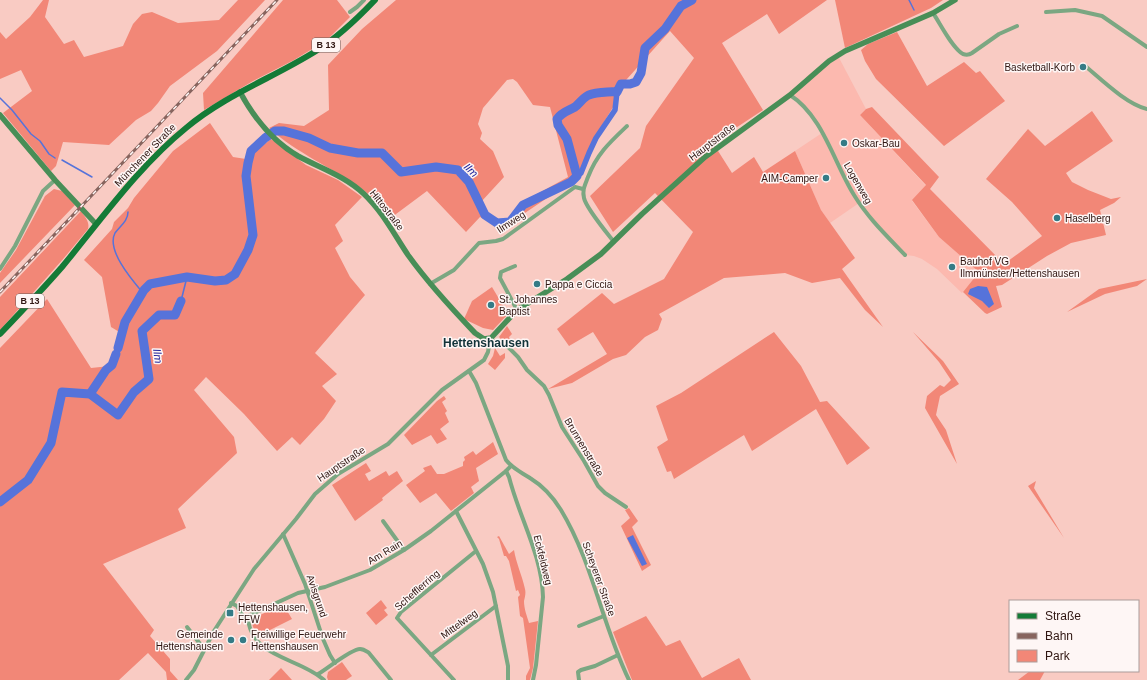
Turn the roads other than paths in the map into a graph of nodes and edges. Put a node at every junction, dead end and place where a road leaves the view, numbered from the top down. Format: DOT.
graph roads {
  1 [pos="364,0"];
  2 [pos="375,0"];
  3 [pos="955,0"];
  4 [pos="350,12"];
  5 [pos="1046,12"];
  6 [pos="933,13"];
  7 [pos="1018,26"];
  8 [pos="1147,47"];
  9 [pos="1084,65"];
  10 [pos="240,92"];
  11 [pos="790,95"];
  12 [pos="1147,109"];
  13 [pos="0,115"];
  14 [pos="627,126"];
  15 [pos="55,180"];
  16 [pos="583,189"];
  17 [pos="96,224"];
  18 [pos="614,242"];
  19 [pos="905,255"];
  20 [pos="515,266"];
  21 [pos="0,269"];
  22 [pos="430,284"];
  23 [pos="518,310"];
  24 [pos="0,334"];
  25 [pos="488,339"];
  26 [pos="469,371"];
  27 [pos="511,466"];
  28 [pos="506,471"];
  29 [pos="626,507"];
  30 [pos="456,512"];
  31 [pos="383,521"];
  32 [pos="283,534"];
  33 [pos="404,550"];
  34 [pos="476,551"];
  35 [pos="306,591"];
  36 [pos="231,603"];
  37 [pos="496,606"];
  38 [pos="248,616"];
  39 [pos="604,616"];
  40 [pos="579,626"];
  41 [pos="187,627"];
  42 [pos="204,649"];
  43 [pos="431,655"];
  44 [pos="618,655"];
  45 [pos="335,663"];
  46 [pos="318,674"];
  47 [pos="186,680"];
  48 [pos="324,680"];
  49 [pos="391,680"];
  50 [pos="454,680"];
  51 [pos="508,680"];
  52 [pos="533,680"];
  53 [pos="579,680"];
  54 [pos="629,680"];
  1 -- 4 [label="street"];
  2 -- 10 [label="main road, Münchener Straße / B 13"];
  3 -- 6 [label="street, Hauptstraße"];
  5 -- 8 [label="street"];
  6 -- 7 [label="street"];
  6 -- 11 [label="street, Hauptstraße"];
  9 -- 12 [label="street"];
  10 -- 17 [label="main road, Münchener Straße / B 13"];
  10 -- 22 [label="street, Hittostraße"];
  11 -- 18 [label="street, Hauptstraße"];
  11 -- 19 [label="street, Logenweg"];
  13 -- 15 [label="street"];
  14 -- 16 [label="street"];
  15 -- 17 [label="street"];
  15 -- 21 [label="street"];
  16 -- 18 [label="street"];
  16 -- 22 [label="street, Ilmweg"];
  17 -- 24 [label="main road, Münchener Straße / B 13"];
  18 -- 23 [label="street, Hauptstraße"];
  20 -- 23 [label="street"];
  22 -- 25 [label="street, Hittostraße"];
  23 -- 25 [label="street, Hauptstraße"];
  25 -- 26 [label="street, Hauptstraße"];
  25 -- 29 [label="street, Brunnenstraße"];
  26 -- 27 [label="street, Scheyerer Straße"];
  26 -- 32 [label="street, Hauptstraße"];
  27 -- 28 [label="street, Am Rain"];
  27 -- 39 [label="street, Scheyerer Straße"];
  28 -- 30 [label="street, Am Rain"];
  28 -- 52 [label="street, Eckfeldweg"];
  30 -- 33 [label="street, Am Rain"];
  30 -- 34 [label="street"];
  31 -- 33 [label="street"];
  32 -- 35 [label="street, Avisgrund"];
  32 -- 36 [label="street, Hauptstraße"];
  33 -- 35 [label="street, Am Rain"];
  34 -- 37 [label="street"];
  34 -- 43 [label="street, Schefflerring"];
  35 -- 38 [label="street, Am Rain"];
  35 -- 45 [label="street, Avisgrund"];
  36 -- 38 [label="street"];
  36 -- 42 [label="street, Hauptstraße"];
  37 -- 43 [label="street, Mittelweg"];
  37 -- 51 [label="street"];
  38 -- 46 [label="street"];
  39 -- 40 [label="street"];
  39 -- 44 [label="street, Scheyerer Straße"];
  41 -- 42 [label="street"];
  42 -- 47 [label="street, Hauptstraße"];
  43 -- 50 [label="street, Schefflerring"];
  44 -- 53 [label="street"];
  44 -- 54 [label="street, Scheyerer Straße"];
  45 -- 46 [label="street"];
  45 -- 49 [label="street"];
  46 -- 48 [label="street"];
}
